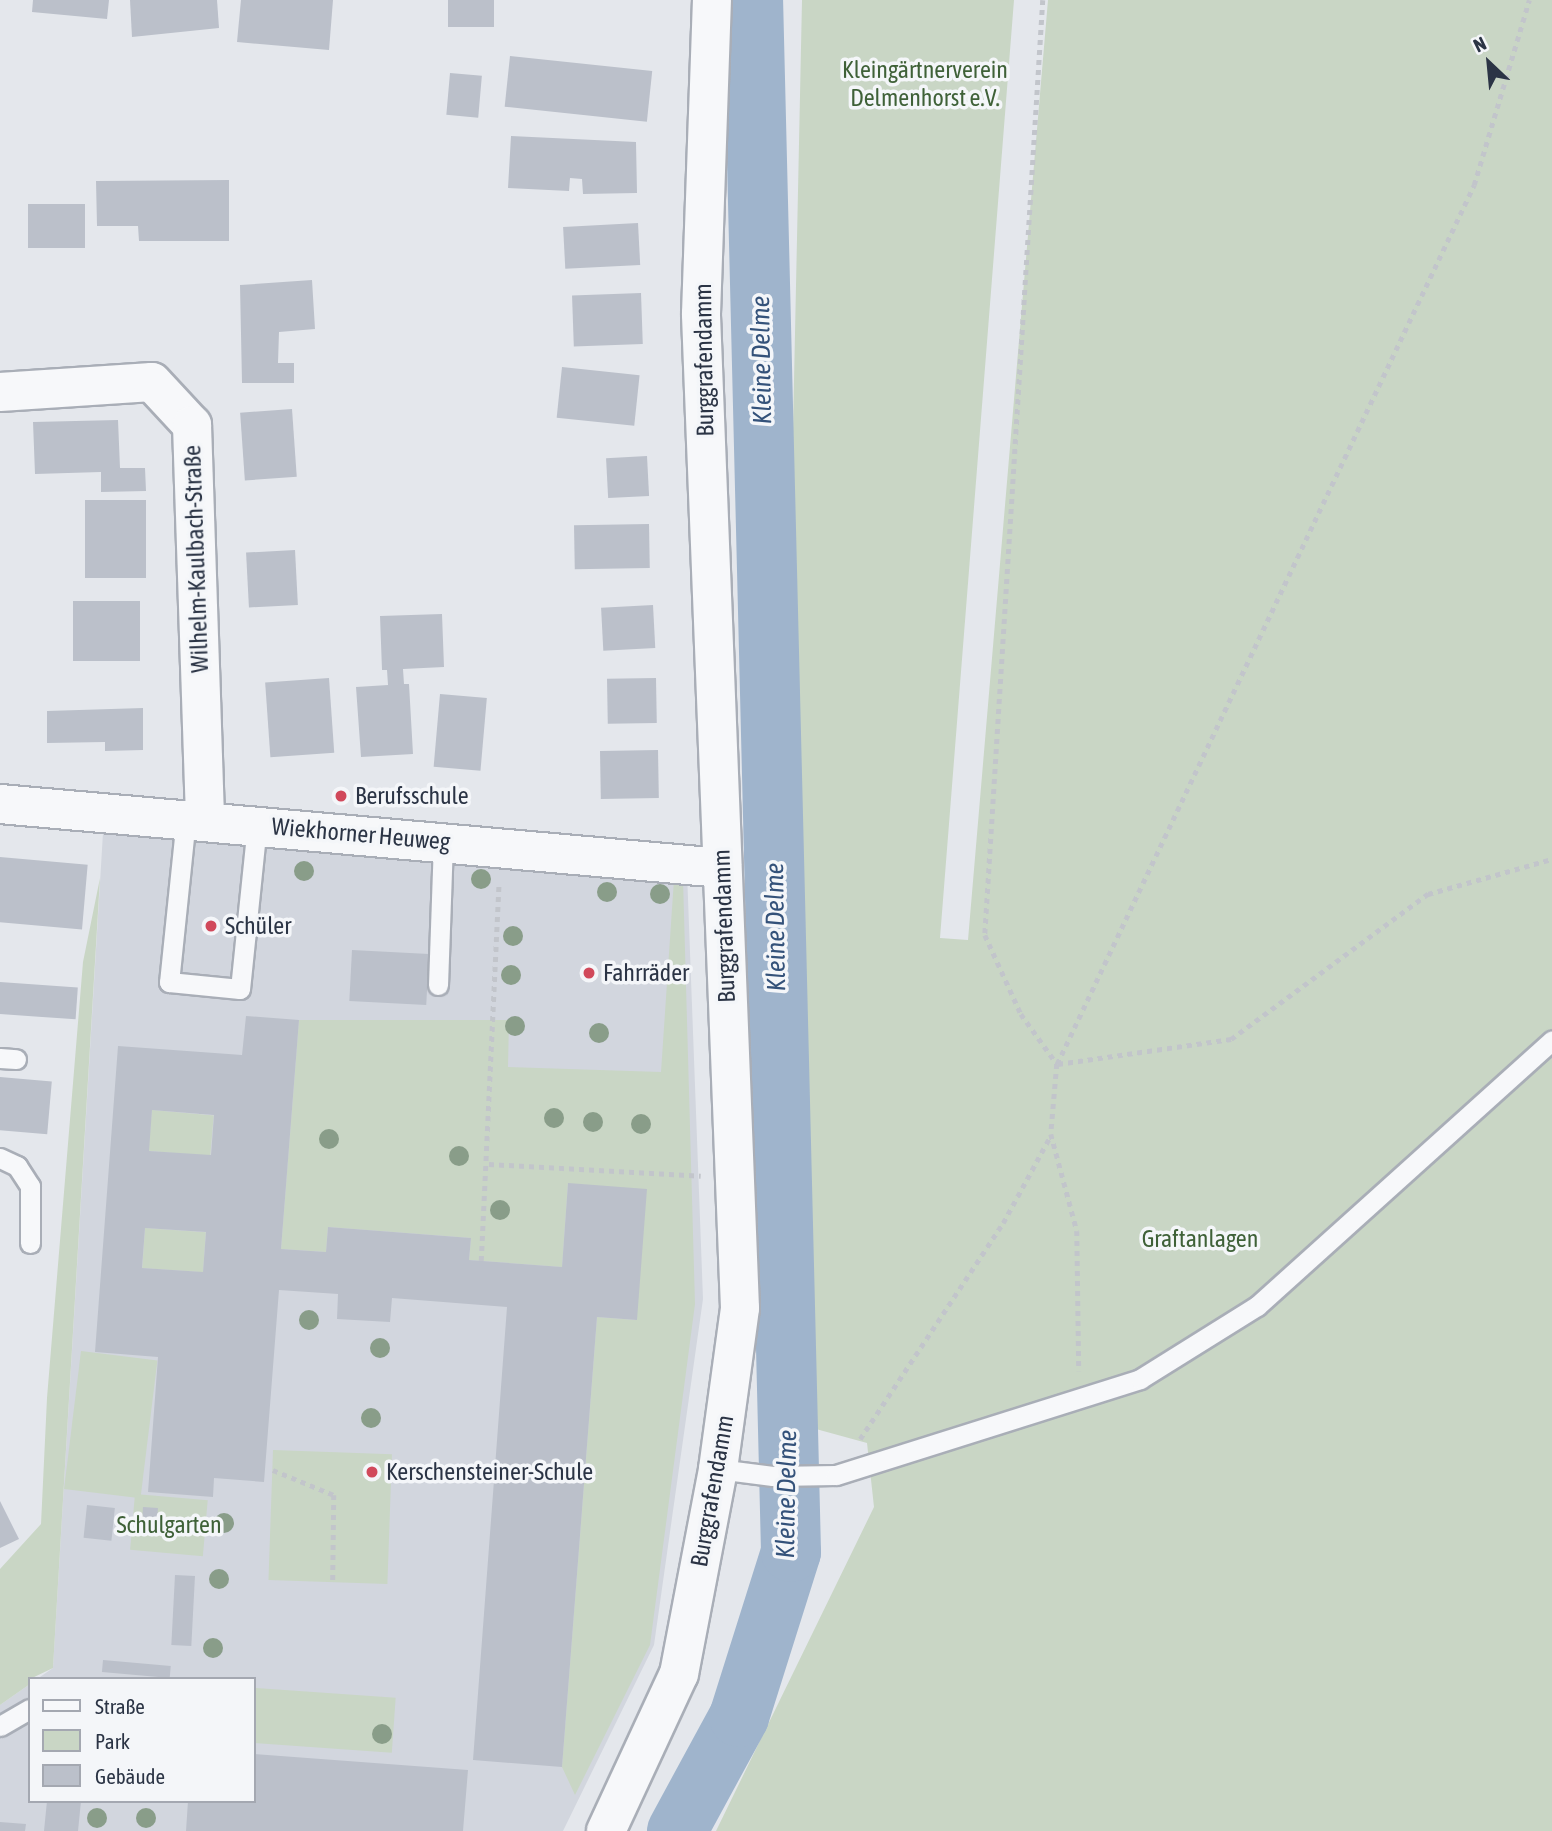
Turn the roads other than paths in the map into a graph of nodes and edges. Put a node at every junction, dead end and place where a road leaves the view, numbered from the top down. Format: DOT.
graph roads {
  1 [pos="712,0"];
  2 [pos="0,393"];
  3 [pos="0,804"];
  4 [pos="196,819"];
  5 [pos="257,824"];
  6 [pos="443,841"];
  7 [pos="722,868"];
  8 [pos="438,985"];
  9 [pos="1552,1040"];
  10 [pos="0,1158"];
  11 [pos="30,1243"];
  12 [pos="718,1469"];
  13 [pos="28,1710"];
  14 [pos="0,1726"];
  15 [pos="606,1831"];
  1 -- 7 [label="street, Burggrafendamm"];
  2 -- 4 [label="street, Wilhelm-Kaulbach-Straße"];
  3 -- 4 [label="street, Wiekhorner Heuweg"];
  4 -- 5 [label="street, Wiekhorner Heuweg"];
  4 -- 5 [label="lane"];
  5 -- 6 [label="street, Wiekhorner Heuweg"];
  6 -- 7 [label="street, Wiekhorner Heuweg"];
  6 -- 8 [label="lane"];
  7 -- 12 [label="street, Burggrafendamm"];
  9 -- 12 [label="lane"];
  10 -- 11 [label="lane"];
  12 -- 15 [label="street, Burggrafendamm"];
  13 -- 14 [label="lane"];
}
